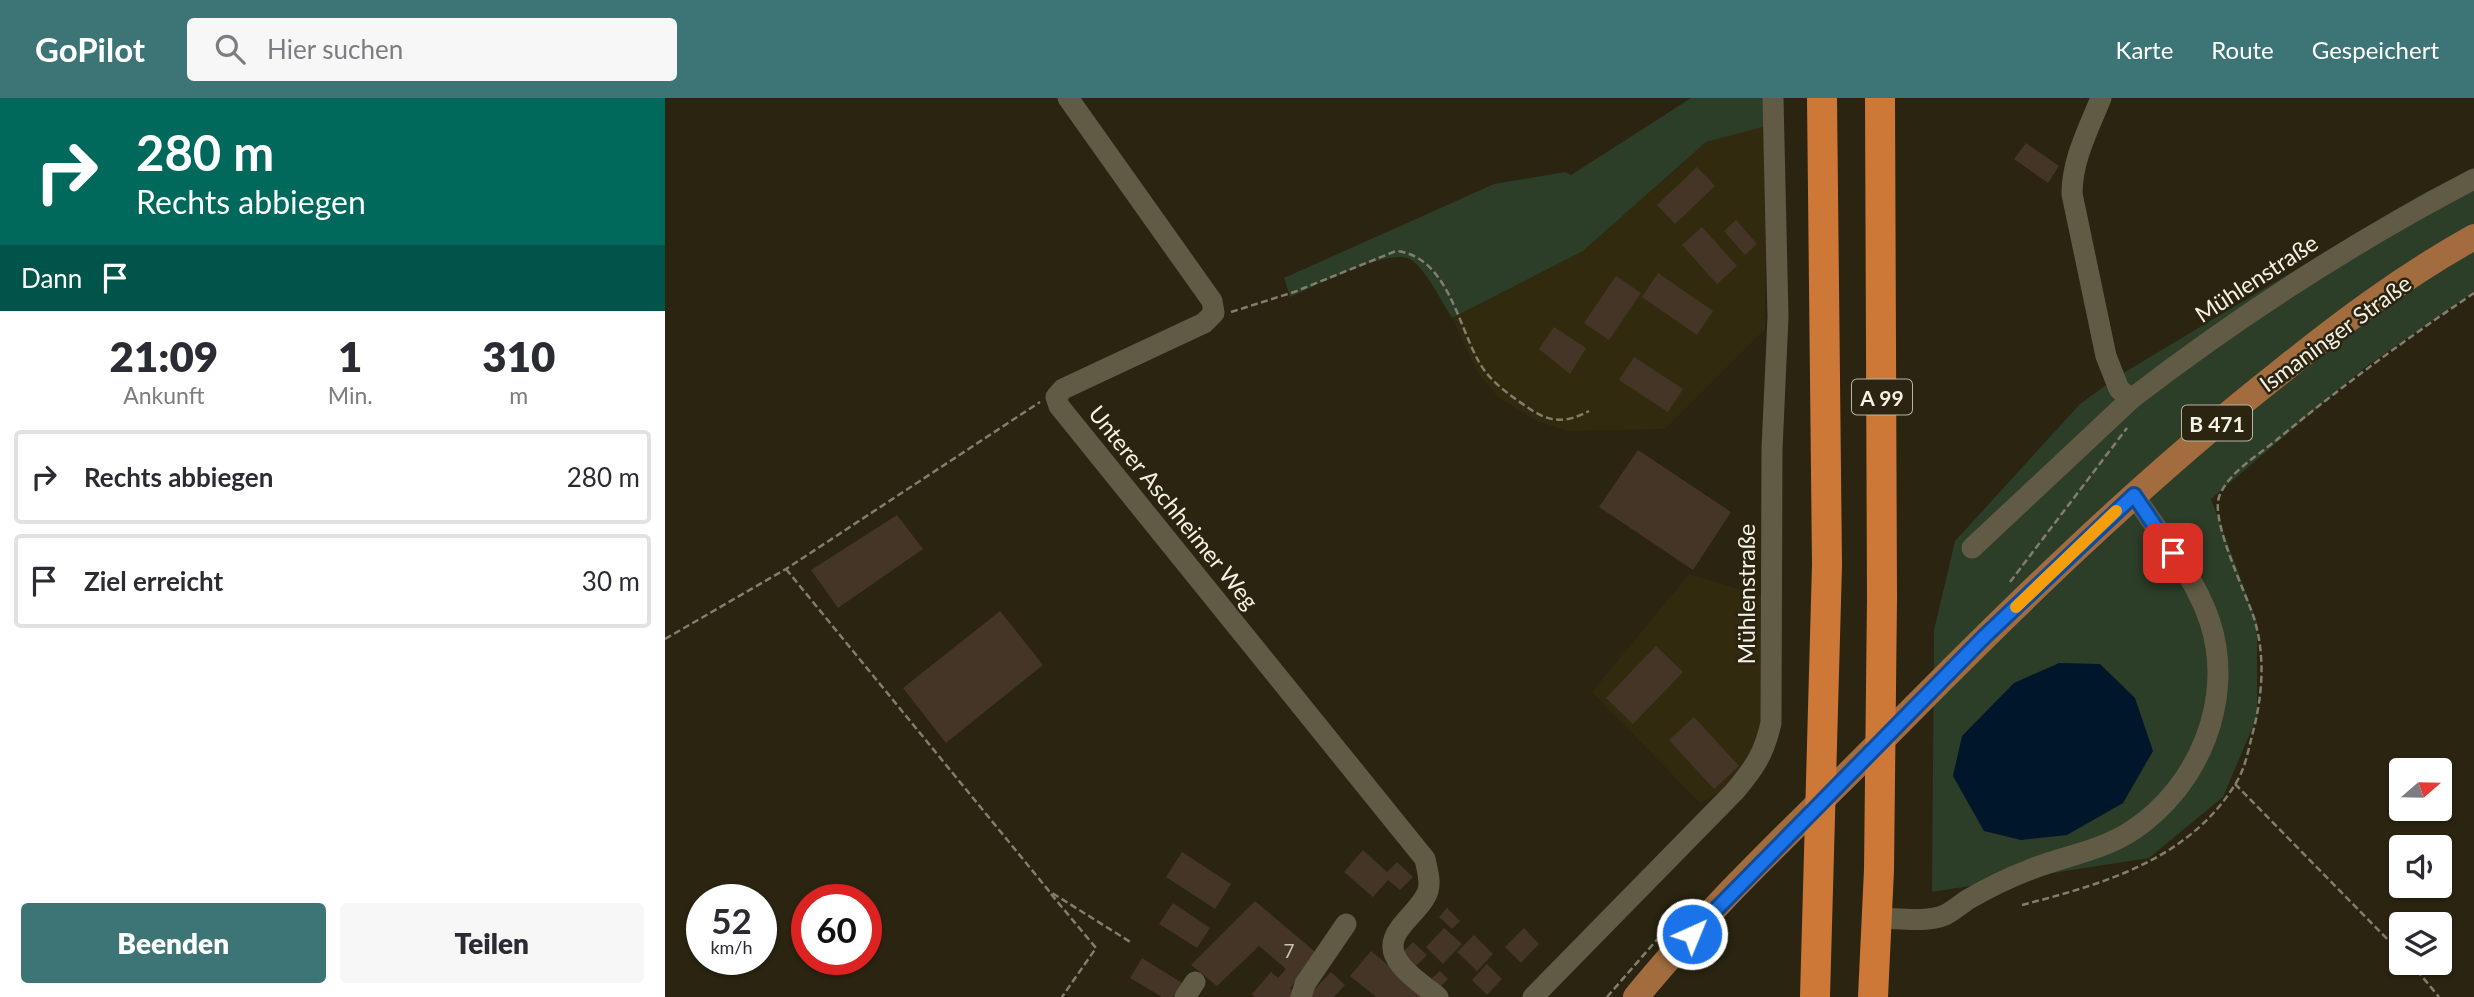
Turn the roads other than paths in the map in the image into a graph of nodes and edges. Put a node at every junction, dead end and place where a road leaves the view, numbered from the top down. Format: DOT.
graph roads {
  1 [pos="1068,98"];
  2 [pos="1773,98"];
  3 [pos="1808,98"];
  4 [pos="1822,98"];
  5 [pos="1880,98"];
  6 [pos="1896,98"];
  7 [pos="2101,98"];
  8 [pos="2474,179"];
  9 [pos="1825,193"];
  10 [pos="1883,196"];
  11 [pos="2474,237"];
  12 [pos="2131,400"];
  13 [pos="2134,495"];
  14 [pos="1972,548"];
  15 [pos="1877,918"];
  16 [pos="1346,923"];
  17 [pos="1301,997"];
  18 [pos="1438,997"];
  19 [pos="1533,997"];
  20 [pos="1636,997"];
  21 [pos="1815,997"];
  22 [pos="1873,997"];
  1 -- 18 [label="street, Unterer Aschheimer Weg"];
  2 -- 19 [label="street, Mühlenstraße"];
  3 -- 9 [label="highway"];
  4 -- 9 [label="highway, A 99"];
  5 -- 10 [label="highway, A 99"];
  6 -- 10 [label="highway"];
  7 -- 12 [label="street"];
  8 -- 12 [label="street, Mühlenstraße"];
  9 -- 21 [label="highway, A 99"];
  10 -- 15 [label="highway, A 99"];
  11 -- 13 [label="main road, Ismaninger Straße / B 471"];
  12 -- 14 [label="street, Mühlenstraße"];
  13 -- 15 [label="street"];
  13 -- 20 [label="main road, Ismaninger Straße / B 471"];
  15 -- 22 [label="highway, A 99"];
  16 -- 17 [label="street"];
}
